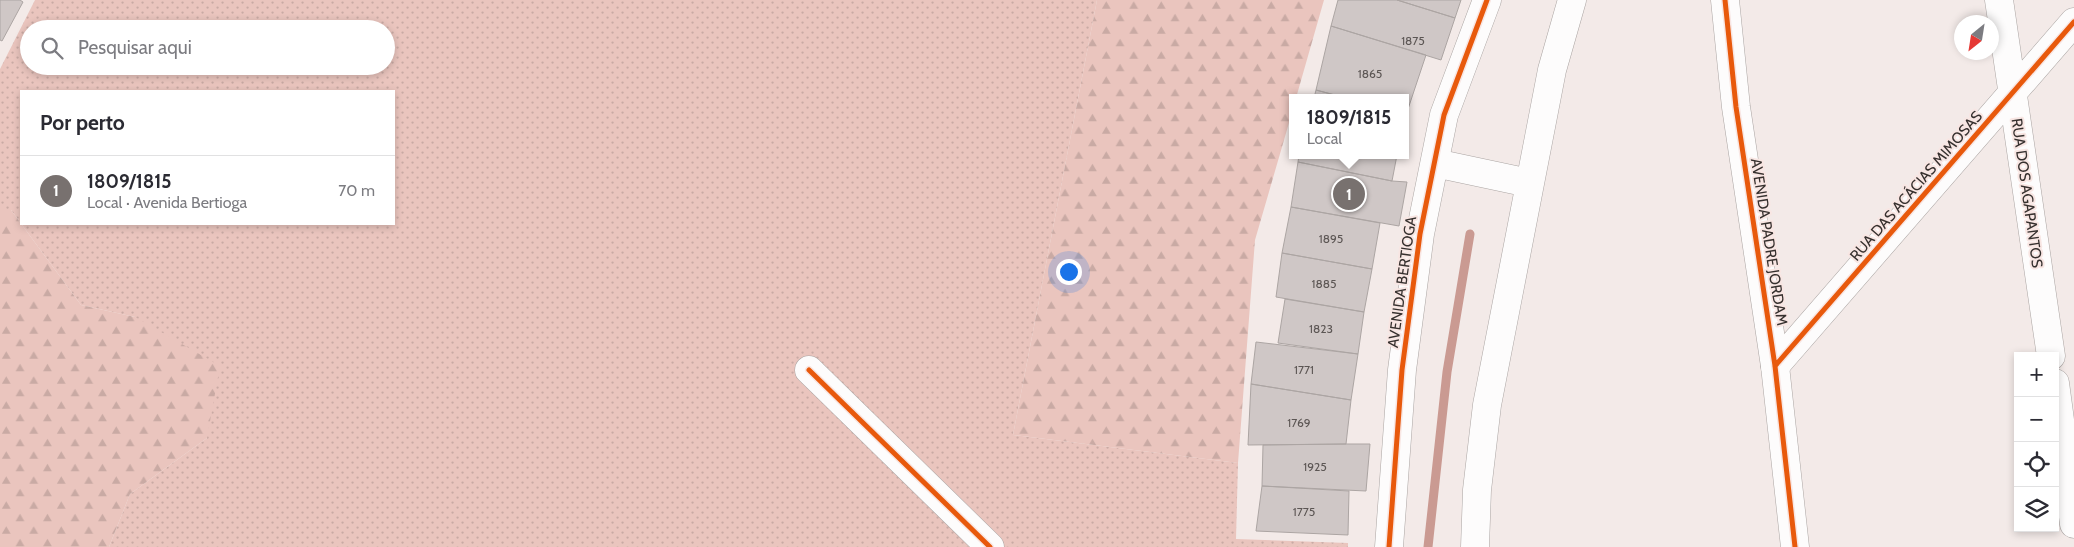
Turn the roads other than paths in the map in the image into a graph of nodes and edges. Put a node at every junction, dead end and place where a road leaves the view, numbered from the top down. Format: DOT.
graph roads {
  1 [pos="1487,0"];
  2 [pos="1572,0"];
  3 [pos="1725,0"];
  4 [pos="1999,0"];
  5 [pos="2074,22"];
  6 [pos="2012,94"];
  7 [pos="1435,163"];
  8 [pos="1529,183"];
  9 [pos="2050,352"];
  10 [pos="1775,366"];
  11 [pos="809,370"];
  12 [pos="2058,397"];
  13 [pos="2070,457"];
  14 [pos="2074,524"];
  15 [pos="990,547"];
  16 [pos="1389,547"];
  17 [pos="1475,547"];
  18 [pos="1795,547"];
  1 -- 7 [label="street, AVENIDA BERTIOGA"];
  2 -- 8 [label="street"];
  3 -- 10 [label="street, AVENIDA PADRE JORDAM"];
  4 -- 6 [label="street, RUA DOS AGAPANTOS"];
  5 -- 6 [label="street, RUA DAS ACÁCIAS MIMOSAS"];
  6 -- 9 [label="street, RUA DOS AGAPANTOS"];
  6 -- 10 [label="street, RUA DAS ACÁCIAS MIMOSAS"];
  7 -- 8 [label="street"];
  7 -- 16 [label="street, AVENIDA BERTIOGA"];
  8 -- 17 [label="street"];
  10 -- 18 [label="street, AVENIDA PADRE JORDAM"];
  11 -- 15 [label="street"];
  12 -- 13 [label="street"];
  13 -- 14 [label="street"];
}
